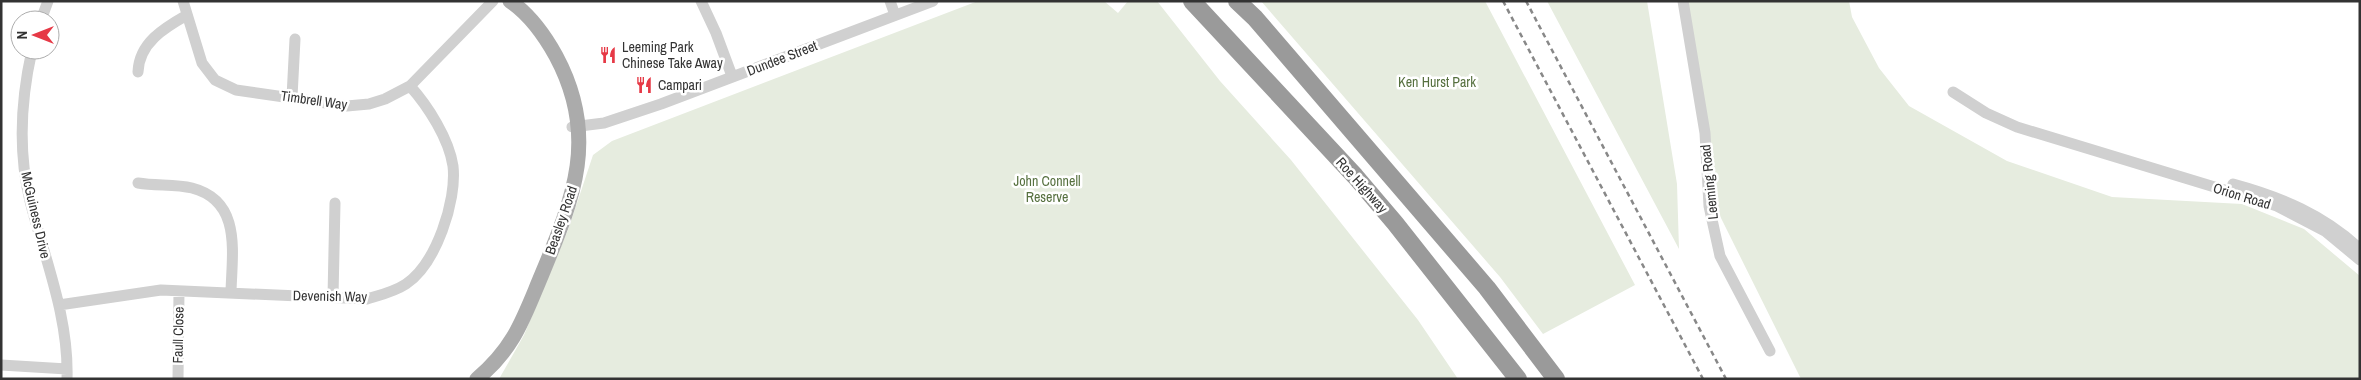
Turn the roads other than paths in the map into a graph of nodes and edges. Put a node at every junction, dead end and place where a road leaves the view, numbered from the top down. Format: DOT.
graph roads {
  1 [pos="182,1"];
  2 [pos="493,1"];
  3 [pos="508,1"];
  4 [pos="701,1"];
  5 [pos="890,1"];
  6 [pos="933,1"];
  7 [pos="1192,1"];
  8 [pos="1237,1"];
  9 [pos="1683,1"];
  10 [pos="187,15"];
  11 [pos="895,15"];
  12 [pos="295,39"];
  13 [pos="30,60"];
  14 [pos="138,72"];
  15 [pos="732,76"];
  16 [pos="410,86"];
  17 [pos="1953,92"];
  18 [pos="292,97"];
  19 [pos="575,127"];
  20 [pos="2113,155"];
  21 [pos="138,183"];
  22 [pos="335,203"];
  23 [pos="2360,249"];
  24 [pos="2360,260"];
  25 [pos="179,291"];
  26 [pos="231,292"];
  27 [pos="333,298"];
  28 [pos="59,305"];
  29 [pos="1770,351"];
  30 [pos="1,365"];
  31 [pos="67,374"];
  32 [pos="178,379"];
  33 [pos="467,379"];
  34 [pos="477,379"];
  35 [pos="1518,379"];
  36 [pos="1556,379"];
  1 -- 10 [label="street, Timbrell Way"];
  2 -- 16 [label="street, Timbrell Way"];
  3 -- 19 [label="main road, Beasley Road"];
  4 -- 15 [label="street"];
  5 -- 11 [label="street"];
  6 -- 11 [label="street, Dundee Street"];
  7 -- 35 [label="highway, Roe Highway"];
  8 -- 36 [label="highway, Roe Highway"];
  9 -- 29 [label="street, Leeming Road"];
  10 -- 14 [label="street"];
  10 -- 18 [label="street, Timbrell Way"];
  11 -- 15 [label="street, Dundee Street"];
  12 -- 18 [label="street"];
  13 -- 28 [label="street, McGuiness Drive"];
  15 -- 19 [label="street, Dundee Street"];
  16 -- 18 [label="street, Timbrell Way"];
  16 -- 27 [label="street, Devenish Way"];
  17 -- 20 [label="street, Orion Road"];
  19 -- 33 [label="main road, Beasley Road"];
  19 -- 34 [label="main road, Beasley Road"];
  20 -- 23 [label="street, Orion Road"];
  20 -- 24 [label="street, Orion Road"];
  21 -- 26 [label="street"];
  22 -- 27 [label="street"];
  25 -- 26 [label="street, Devenish Way"];
  25 -- 28 [label="street, Devenish Way"];
  25 -- 32 [label="street, Faull Close"];
  26 -- 27 [label="street, Devenish Way"];
  28 -- 31 [label="street, McGuiness Drive"];
  30 -- 31 [label="street"];
}
